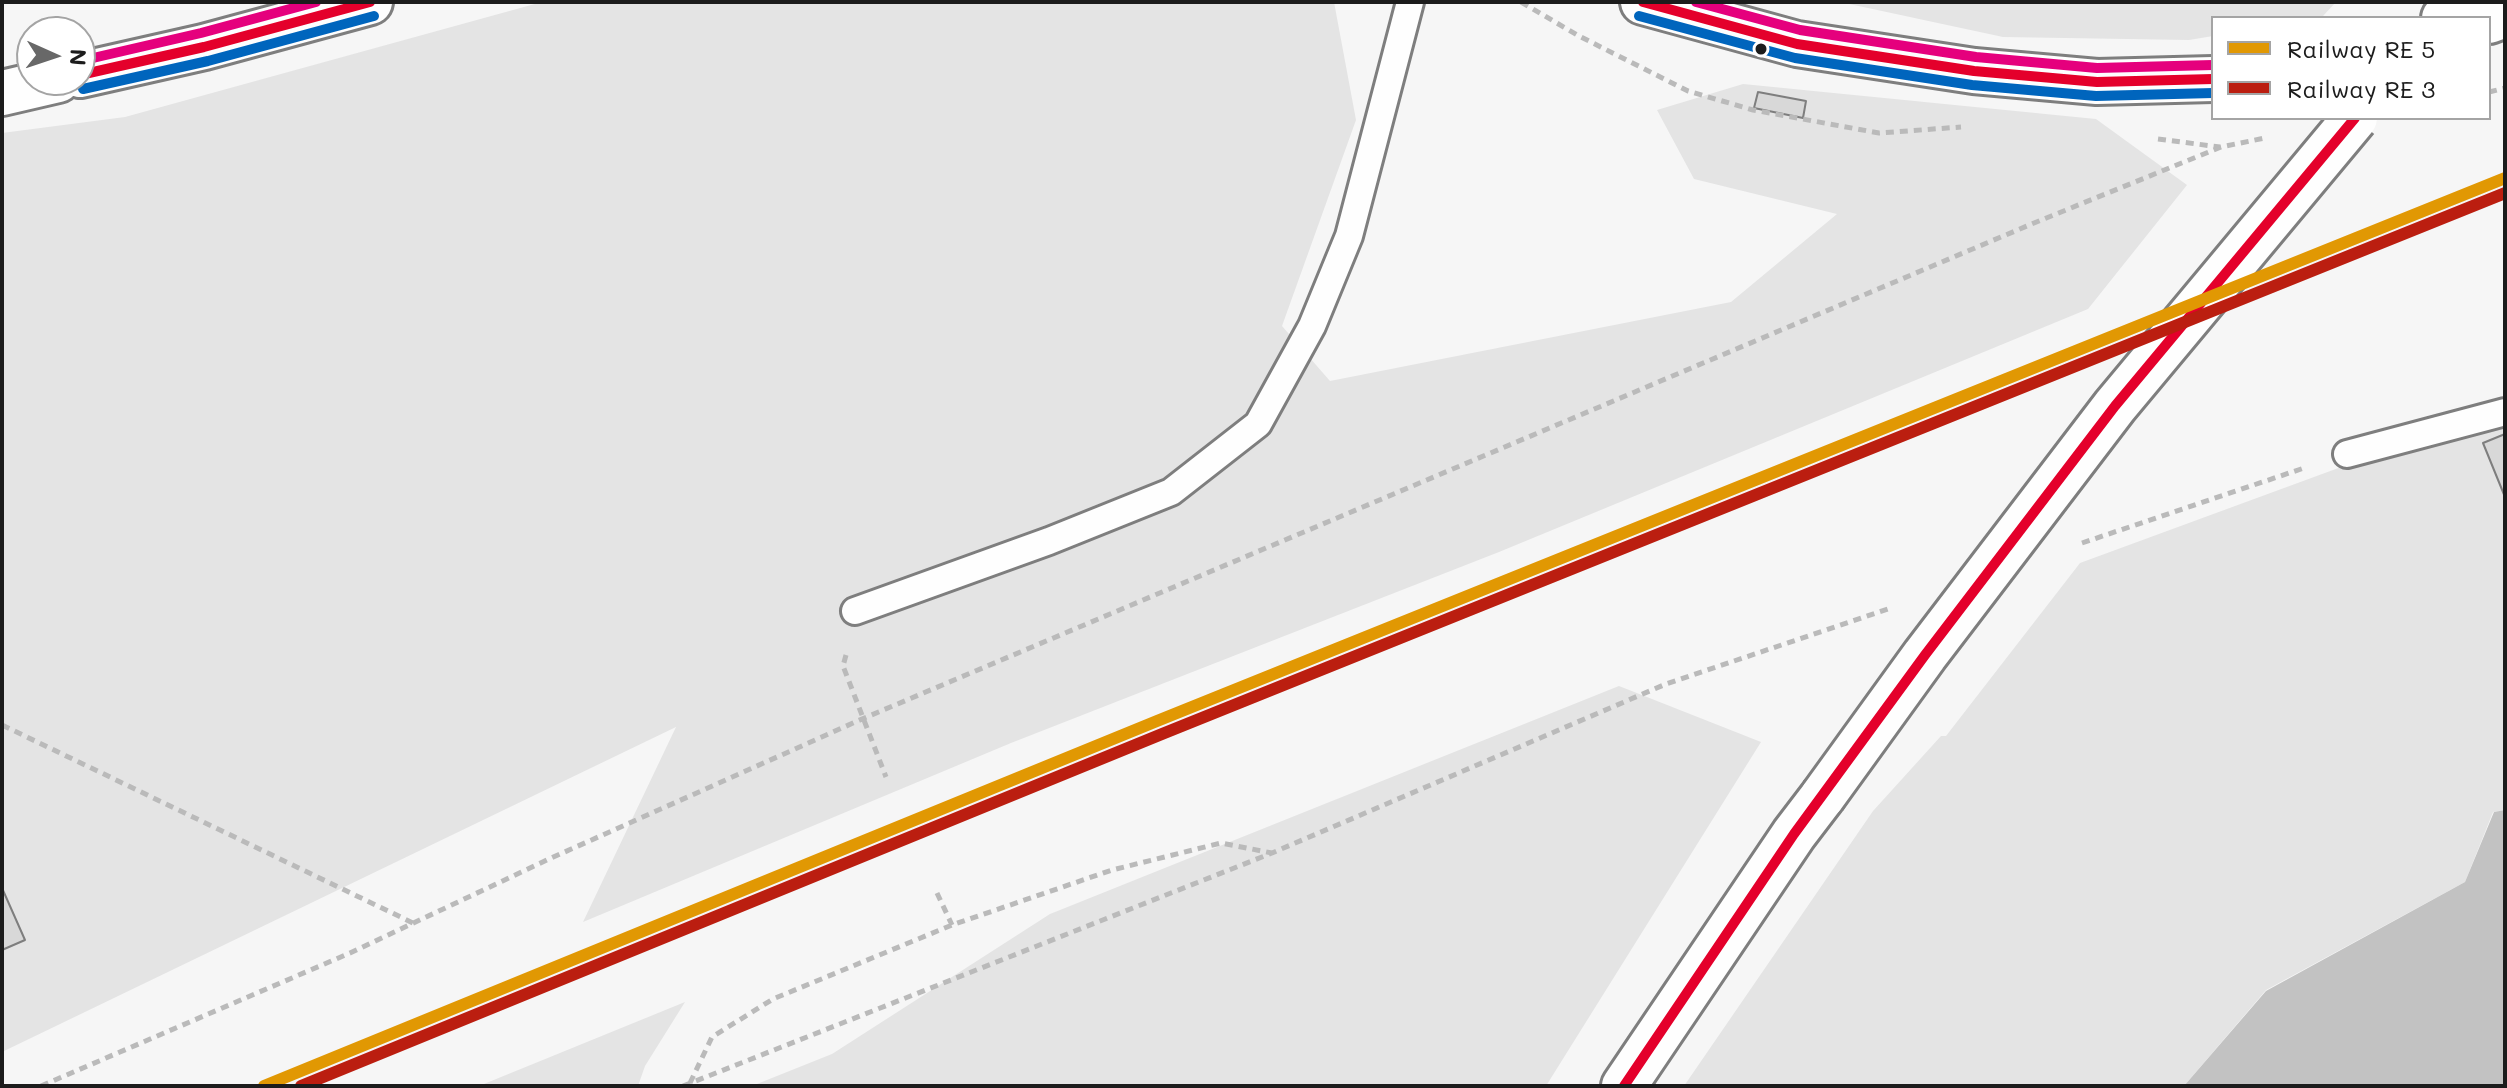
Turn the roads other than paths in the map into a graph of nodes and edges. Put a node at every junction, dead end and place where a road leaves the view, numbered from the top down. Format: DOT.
graph roads {
  1 [pos="370,2"];
  2 [pos="1410,2"];
  3 [pos="1643,2"];
  4 [pos="96,71"];
  5 [pos="2211,79"];
  6 [pos="2353,120"];
  7 [pos="2505,412"];
  8 [pos="2347,454"];
  9 [pos="855,611"];
  10 [pos="1624,1086"];
  1 -- 4 [label="main road"];
  2 -- 9 [label="lane"];
  3 -- 5 [label="main road"];
  6 -- 10 [label="main road, bridge"];
  7 -- 8 [label="lane"];
}
